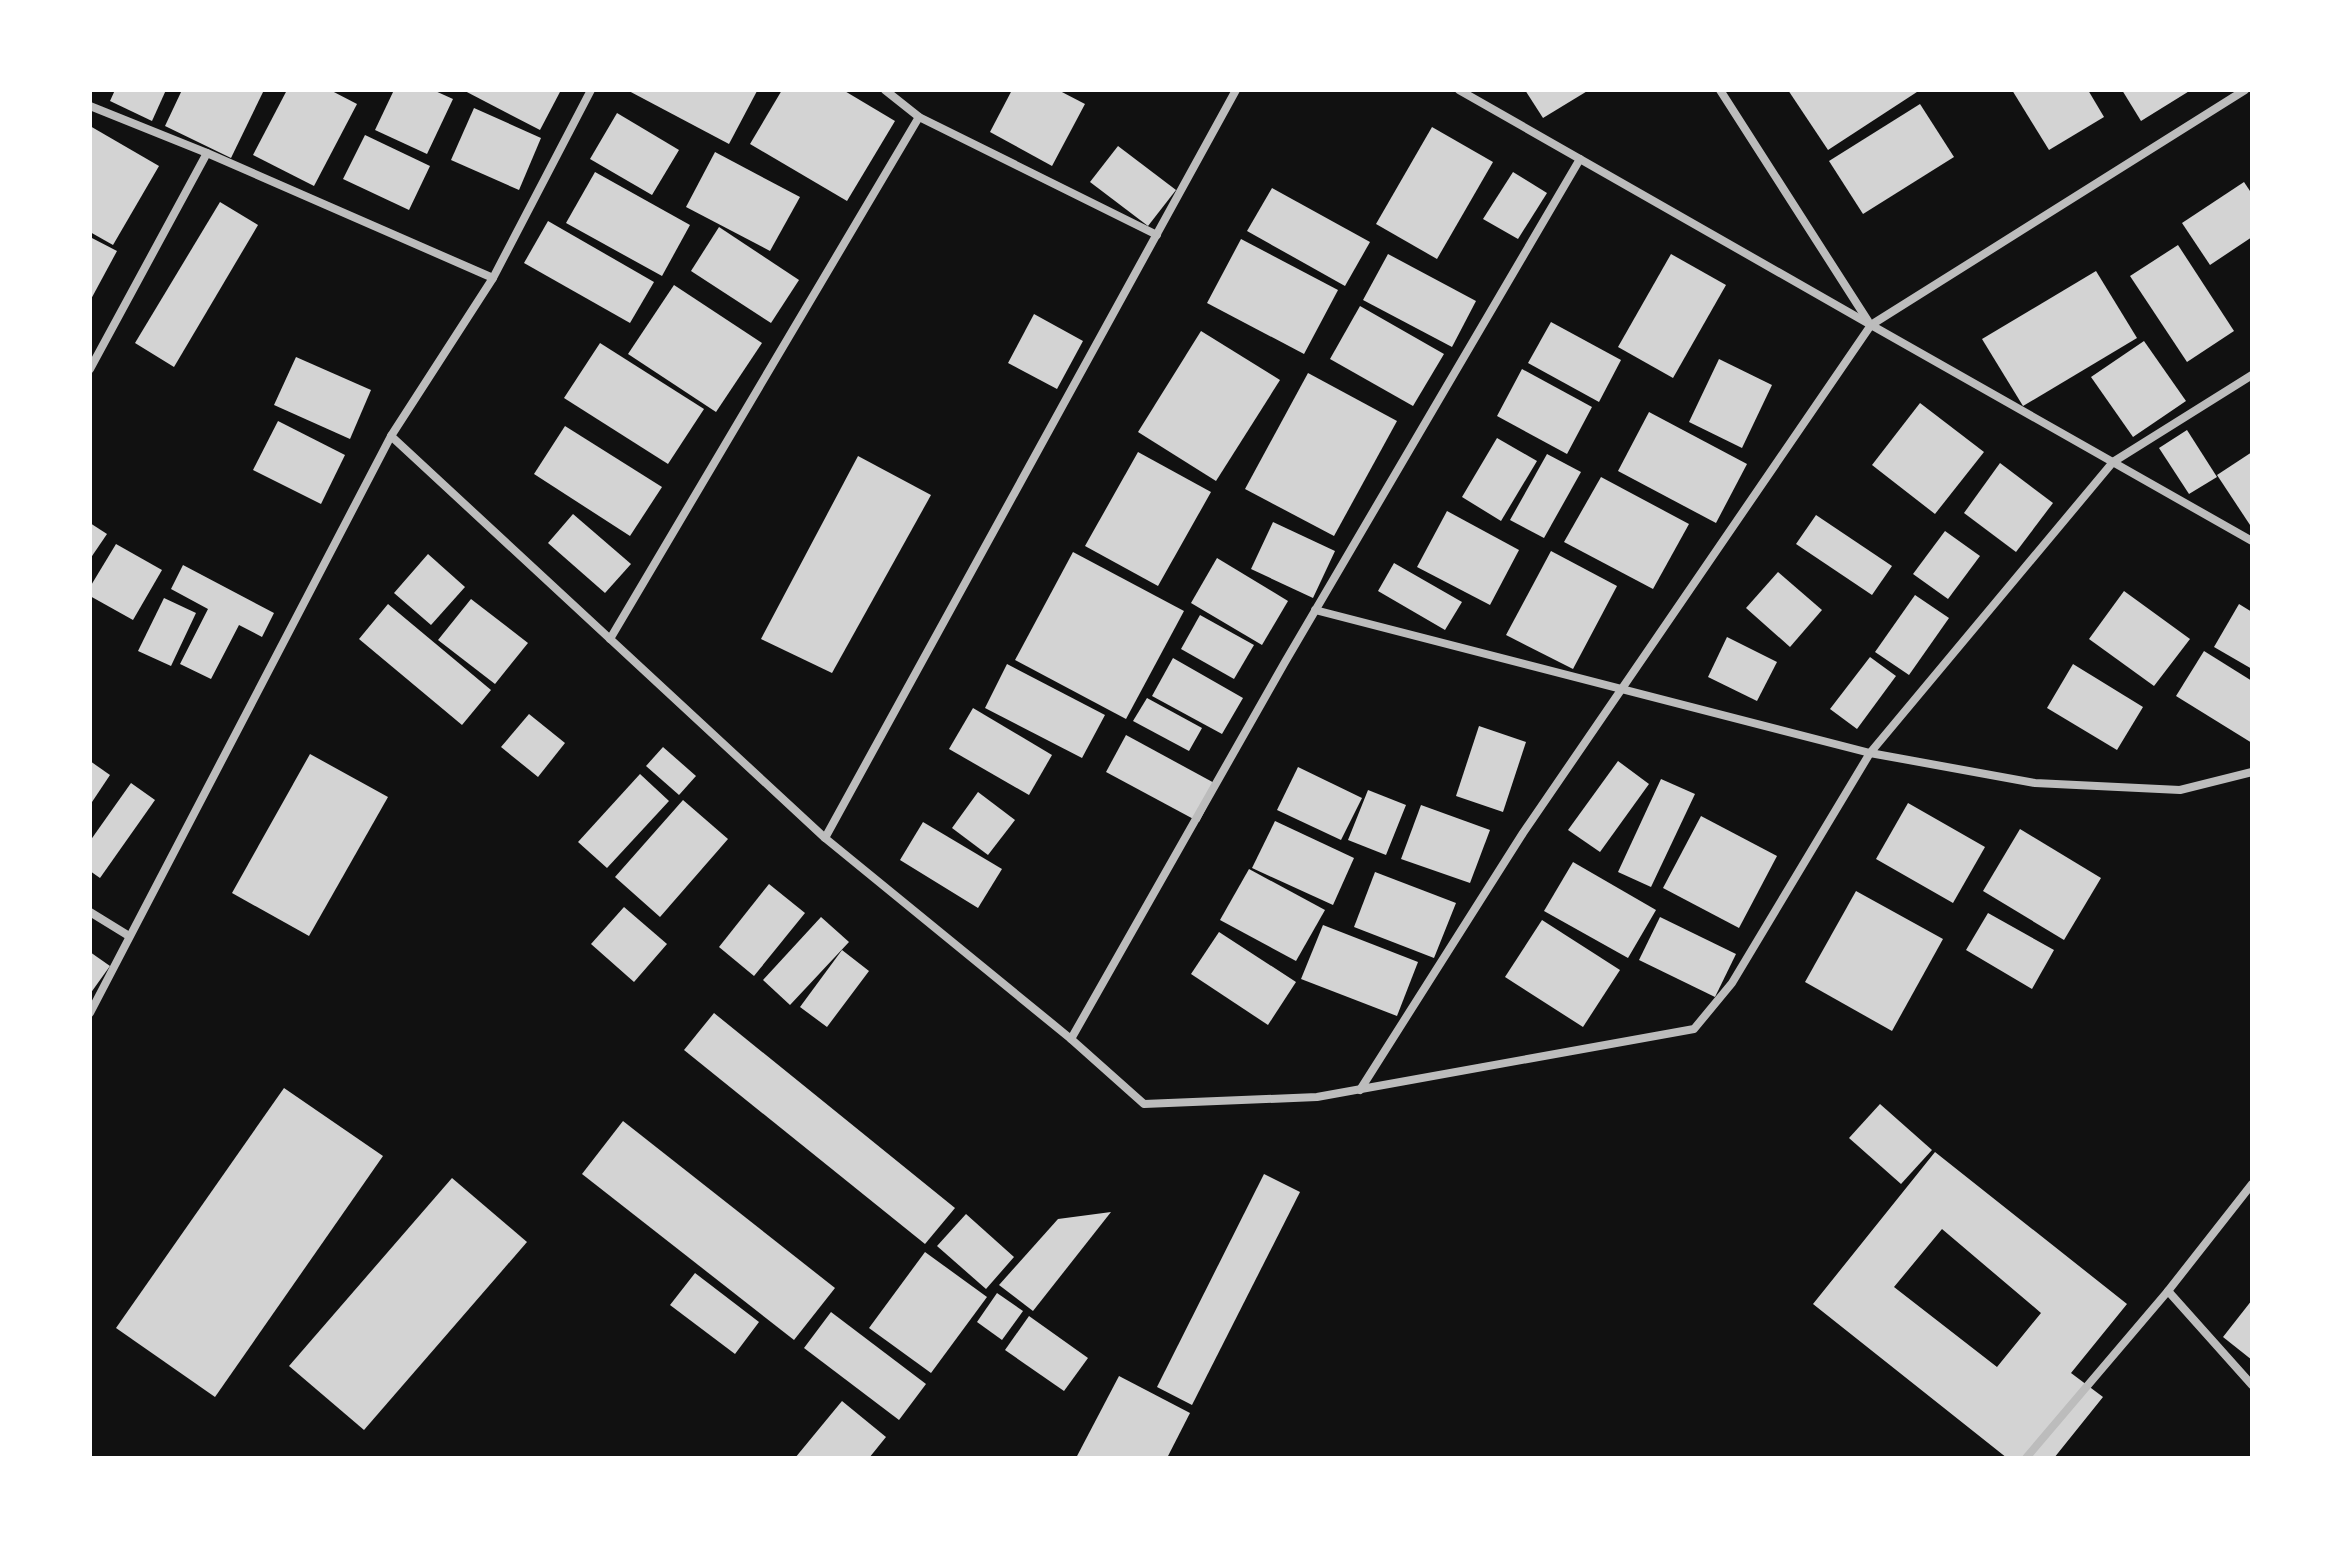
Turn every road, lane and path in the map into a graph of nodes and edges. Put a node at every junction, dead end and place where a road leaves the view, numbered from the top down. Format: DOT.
graph roads {
  1 [pos="591,90"];
  2 [pos="885,90"];
  3 [pos="1236,90"];
  4 [pos="1459,90"];
  5 [pos="1720,90"];
  6 [pos="2241,91"];
  7 [pos="90,106"];
  8 [pos="919,117"];
  9 [pos="207,153"];
  10 [pos="1580,159"];
  11 [pos="1157,235"];
  12 [pos="493,278"];
  13 [pos="1871,325"];
  14 [pos="90,369"];
  15 [pos="2252,375"];
  16 [pos="391,436"];
  17 [pos="2113,462"];
  18 [pos="2252,541"];
  19 [pos="1315,610"];
  20 [pos="610,639"];
  21 [pos="1621,688"];
  22 [pos="1870,753"];
  23 [pos="2252,772"];
  24 [pos="825,838"];
  25 [pos="90,912"];
  26 [pos="129,936"];
  27 [pos="90,1013"];
  28 [pos="1071,1039"];
  29 [pos="1360,1090"];
  30 [pos="2252,1184"];
  31 [pos="2168,1291"];
  32 [pos="2252,1385"];
  33 [pos="2026,1458"];
  1 -- 12 [label="street"];
  2 -- 8 [label="street"];
  3 -- 11 [label="street"];
  4 -- 10 [label="street"];
  5 -- 13 [label="street"];
  6 -- 13 [label="street"];
  7 -- 9 [label="street"];
  8 -- 11 [label="street"];
  8 -- 20 [label="street"];
  9 -- 12 [label="street"];
  9 -- 14 [label="street"];
  10 -- 13 [label="street"];
  10 -- 19 [label="street"];
  11 -- 24 [label="street"];
  12 -- 16 [label="street"];
  13 -- 17 [label="street"];
  13 -- 21 [label="street"];
  15 -- 17 [label="street"];
  16 -- 20 [label="street"];
  16 -- 26 [label="street"];
  17 -- 18 [label="street"];
  17 -- 22 [label="street"];
  19 -- 21 [label="street"];
  19 -- 28 [label="street"];
  20 -- 24 [label="street"];
  21 -- 22 [label="street"];
  21 -- 29 [label="street"];
  22 -- 23 [label="street"];
  22 -- 29 [label="street"];
  24 -- 28 [label="street"];
  25 -- 26 [label="street"];
  26 -- 27 [label="street"];
  28 -- 29 [label="street"];
  30 -- 31 [label="street"];
  31 -- 32 [label="street"];
  31 -- 33 [label="street"];
}
